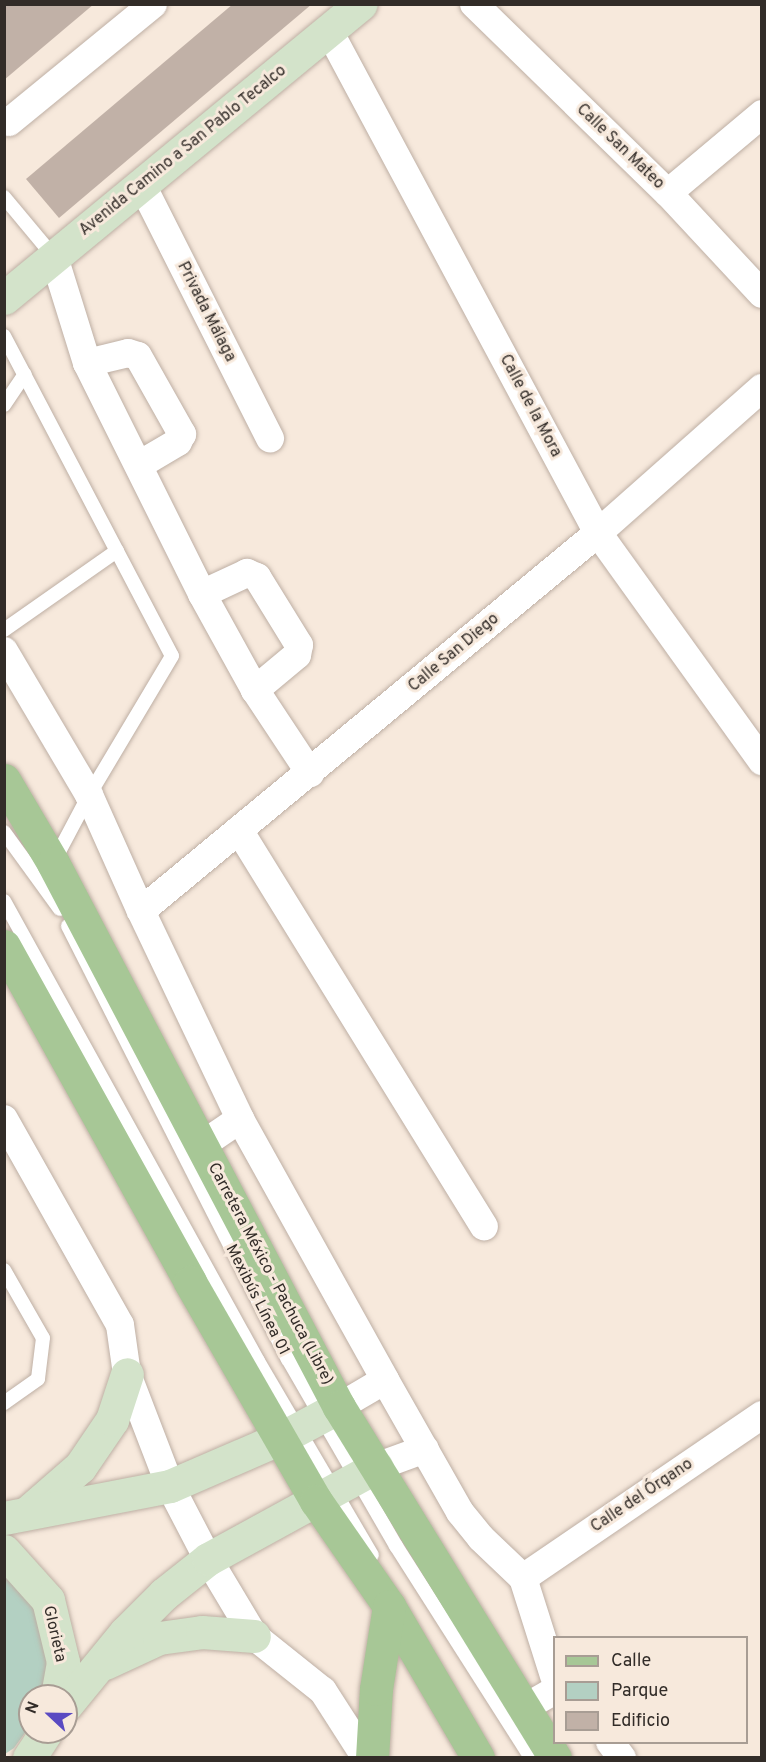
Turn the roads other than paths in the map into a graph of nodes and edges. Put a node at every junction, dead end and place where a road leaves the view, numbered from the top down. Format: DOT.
graph roads {
  1 [pos="153,4"];
  2 [pos="361,4"];
  3 [pos="474,4"];
  4 [pos="329,31"];
  5 [pos="762,114"];
  6 [pos="9,122"];
  7 [pos="142,185"];
  8 [pos="668,193"];
  9 [pos="4,197"];
  10 [pos="54,257"];
  11 [pos="762,294"];
  12 [pos="4,298"];
  13 [pos="4,336"];
  14 [pos="87,363"];
  15 [pos="25,375"];
  16 [pos="762,388"];
  17 [pos="4,405"];
  18 [pos="270,438"];
  19 [pos="139,465"];
  20 [pos="598,533"];
  21 [pos="117,551"];
  22 [pos="202,594"];
  23 [pos="4,630"];
  24 [pos="4,651"];
  25 [pos="255,690"];
  26 [pos="762,761"];
  27 [pos="310,773"];
  28 [pos="4,780"];
  29 [pos="89,795"];
  30 [pos="239,830"];
  31 [pos="4,832"];
  32 [pos="53,863"];
  33 [pos="4,901"];
  34 [pos="141,911"];
  35 [pos="4,945"];
  36 [pos="4,1119"];
  37 [pos="240,1119"];
  38 [pos="202,1146"];
  39 [pos="484,1226"];
  40 [pos="4,1270"];
  41 [pos="127,1374"];
  42 [pos="385,1380"];
  43 [pos="4,1403"];
  44 [pos="762,1414"];
  45 [pos="310,1423"];
  46 [pos="425,1449"];
  47 [pos="346,1484"];
  48 [pos="170,1486"];
  49 [pos="15,1517"];
  50 [pos="4,1551"];
  51 [pos="207,1560"];
  52 [pos="523,1578"];
  53 [pos="389,1606"];
  54 [pos="254,1636"];
  55 [pos="96,1668"];
  56 [pos="553,1670"];
  57 [pos="59,1684"];
  58 [pos="78,1690"];
  59 [pos="553,1692"];
  60 [pos="526,1707"];
  61 [pos="611,1744"];
  62 [pos="366,1758"];
  63 [pos="372,1758"];
  64 [pos="478,1758"];
  65 [pos="492,1758"];
  66 [pos="531,1758"];
  67 [pos="555,1758"];
  68 [pos="622,1758"];
  1 -- 6 [label="street"];
  2 -- 4 [label="street, Avenida Camino a San Pablo Tecalco"];
  3 -- 8 [label="street, Calle San Mateo"];
  4 -- 7 [label="street, Avenida Camino a San Pablo Tecalco"];
  4 -- 20 [label="street, Calle de la Mora"];
  5 -- 8 [label="street"];
  7 -- 10 [label="street, Avenida Camino a San Pablo Tecalco"];
  7 -- 18 [label="street, Privada Málaga"];
  8 -- 11 [label="street, Calle San Mateo"];
  9 -- 10 [label="lane"];
  10 -- 12 [label="street, Avenida Camino a San Pablo Tecalco"];
  10 -- 14 [label="street"];
  13 -- 15 [label="lane"];
  14 -- 19 [label="street"];
  14 -- 19 [label="street"];
  15 -- 17 [label="lane"];
  15 -- 21 [label="lane"];
  16 -- 20 [label="street, Calle San Diego"];
  19 -- 22 [label="street"];
  20 -- 26 [label="street, Calle de la Mora"];
  20 -- 27 [label="street, Calle San Diego"];
  21 -- 23 [label="lane"];
  21 -- 29 [label="lane"];
  22 -- 25 [label="street"];
  22 -- 25 [label="street"];
  24 -- 29 [label="street"];
  25 -- 27 [label="street"];
  27 -- 30 [label="street, Calle San Diego"];
  28 -- 32 [label="main road, Carretera México - Pachuca (Libre)"];
  29 -- 32 [label="lane"];
  29 -- 34 [label="street"];
  30 -- 34 [label="street, Calle San Diego"];
  30 -- 39 [label="street"];
  31 -- 45 [label="lane, Mexibús Línea 01"];
  32 -- 38 [label="main road, Carretera México - Pachuca (Libre)"];
  33 -- 45 [label="lane, Mexibús Línea 01"];
  34 -- 37 [label="street"];
  35 -- 45 [label="main road, Carretera México - Pachuca (Libre)"];
  36 -- 41 [label="street"];
  37 -- 38 [label="street"];
  37 -- 42 [label="street"];
  38 -- 45 [label="main road, Carretera México - Pachuca (Libre)"];
  40 -- 43 [label="lane"];
  41 -- 48 [label="street"];
  41 -- 49 [label="street"];
  42 -- 45 [label="street"];
  42 -- 46 [label="street"];
  44 -- 52 [label="street, Calle del Órgano"];
  45 -- 47 [label="main road, Carretera México - Pachuca (Libre)"];
  45 -- 47 [label="main road, Carretera México - Pachuca (Libre)"];
  45 -- 48 [label="street"];
  46 -- 47 [label="street"];
  46 -- 52 [label="street"];
  47 -- 51 [label="street"];
  47 -- 53 [label="main road, Carretera México - Pachuca (Libre)"];
  47 -- 60 [label="main road, Carretera México - Pachuca (Libre)"];
  47 -- 65 [label="lane"];
  47 -- 66 [label="lane"];
  48 -- 49 [label="street"];
  48 -- 51 [label="street"];
  50 -- 57 [label="street, Glorieta"];
  51 -- 54 [label="street"];
  51 -- 55 [label="street"];
  52 -- 56 [label="street"];
  53 -- 63 [label="main road"];
  53 -- 64 [label="main road, Carretera México - Pachuca (Libre)"];
  54 -- 55 [label="street"];
  54 -- 62 [label="street"];
  55 -- 58 [label="street"];
  59 -- 60 [label="street"];
  60 -- 67 [label="main road, Carretera México - Pachuca (Libre)"];
  61 -- 68 [label="street"];
}
